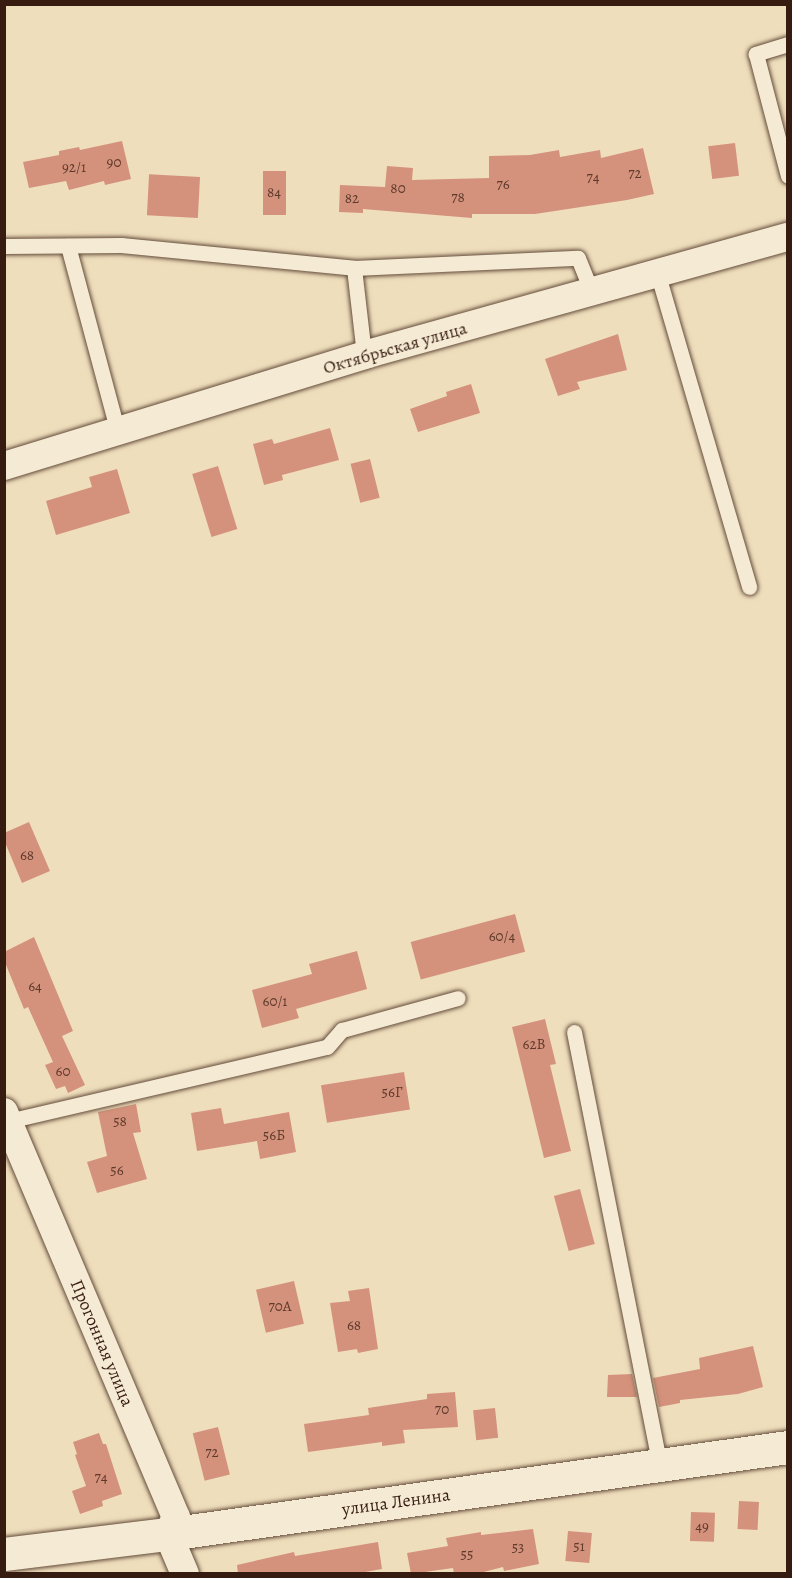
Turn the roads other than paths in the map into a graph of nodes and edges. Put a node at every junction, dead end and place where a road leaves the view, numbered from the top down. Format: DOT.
graph roads {
  1 [pos="788,44"];
  2 [pos="788,176"];
  3 [pos="788,237"];
  4 [pos="4,246"];
  5 [pos="68,246"];
  6 [pos="354,268"];
  7 [pos="658,275"];
  8 [pos="592,292"];
  9 [pos="364,355"];
  10 [pos="118,433"];
  11 [pos="4,466"];
  12 [pos="750,587"];
  13 [pos="458,998"];
  14 [pos="574,1032"];
  15 [pos="6,1116"];
  16 [pos="788,1447"];
  17 [pos="660,1465"];
  18 [pos="168,1534"];
  19 [pos="4,1554"];
  20 [pos="185,1574"];
  1 -- 2 [label="lane"];
  3 -- 7 [label="street, Октябрьская улица"];
  4 -- 5 [label="lane"];
  5 -- 6 [label="lane"];
  5 -- 10 [label="lane"];
  6 -- 8 [label="lane"];
  6 -- 9 [label="lane"];
  7 -- 8 [label="street, Октябрьская улица"];
  7 -- 12 [label="lane"];
  8 -- 9 [label="street, Октябрьская улица"];
  9 -- 10 [label="street, Октябрьская улица"];
  10 -- 11 [label="street, Октябрьская улица"];
  13 -- 15 [label="lane"];
  14 -- 17 [label="lane"];
  15 -- 18 [label="street, Прогонная улица"];
  16 -- 17 [label="street, улица Ленина"];
  17 -- 18 [label="street, улица Ленина"];
  18 -- 19 [label="street, улица Ленина"];
  18 -- 20 [label="street"];
}
